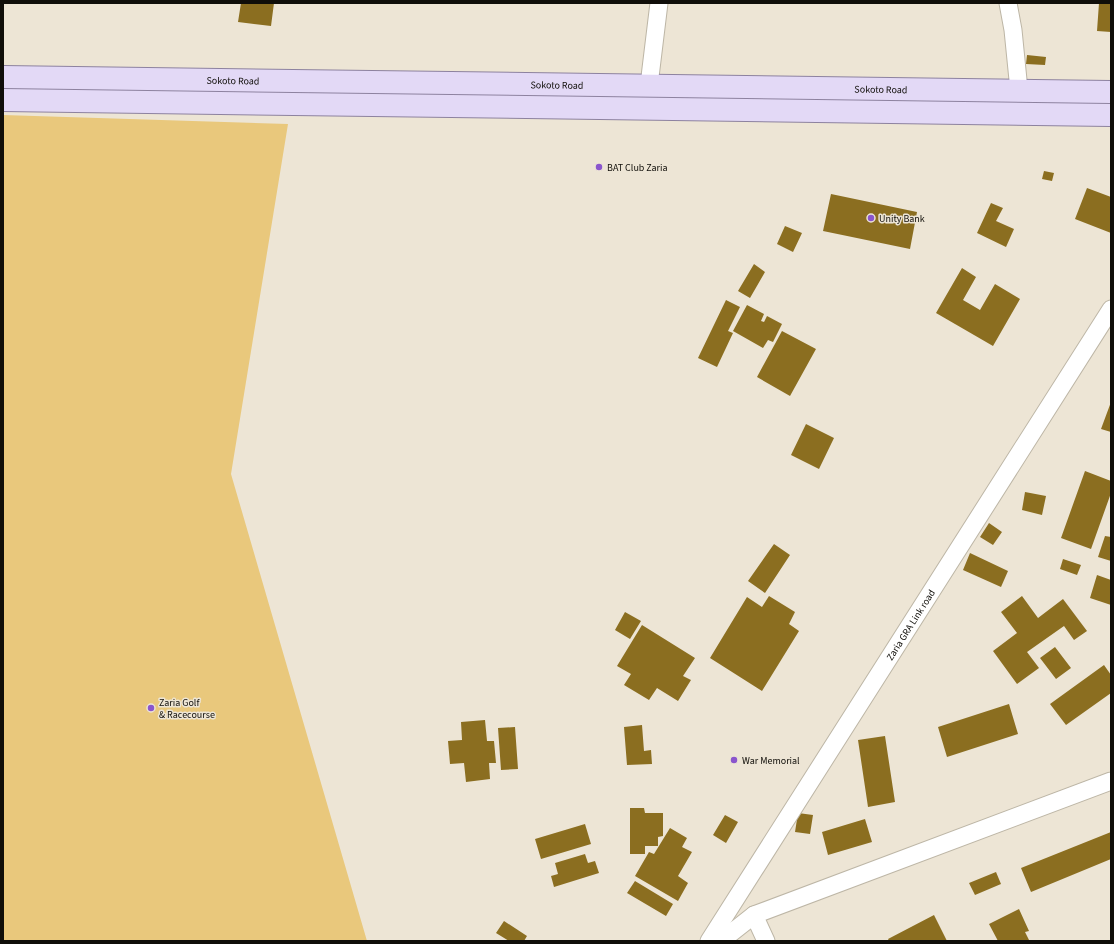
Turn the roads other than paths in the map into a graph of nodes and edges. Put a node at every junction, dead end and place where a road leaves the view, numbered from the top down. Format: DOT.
graph roads {
  1 [pos="659,3"];
  2 [pos="1008,3"];
  3 [pos="3,77"];
  4 [pos="649,85"];
  5 [pos="1019,90"];
  6 [pos="1111,92"];
  7 [pos="3,100"];
  8 [pos="1111,115"];
  9 [pos="1111,309"];
  10 [pos="1111,781"];
  11 [pos="754,915"];
  12 [pos="709,941"];
  13 [pos="721,941"];
  14 [pos="766,941"];
  1 -- 4 [label="street"];
  2 -- 5 [label="street"];
  3 -- 4 [label="main road, Sokoto Road"];
  4 -- 5 [label="main road, Sokoto Road"];
  5 -- 6 [label="main road, Sokoto Road"];
  7 -- 8 [label="main road"];
  9 -- 12 [label="street, Zaria GRA Link road"];
  10 -- 11 [label="street"];
  11 -- 13 [label="street"];
  11 -- 14 [label="street"];
}
